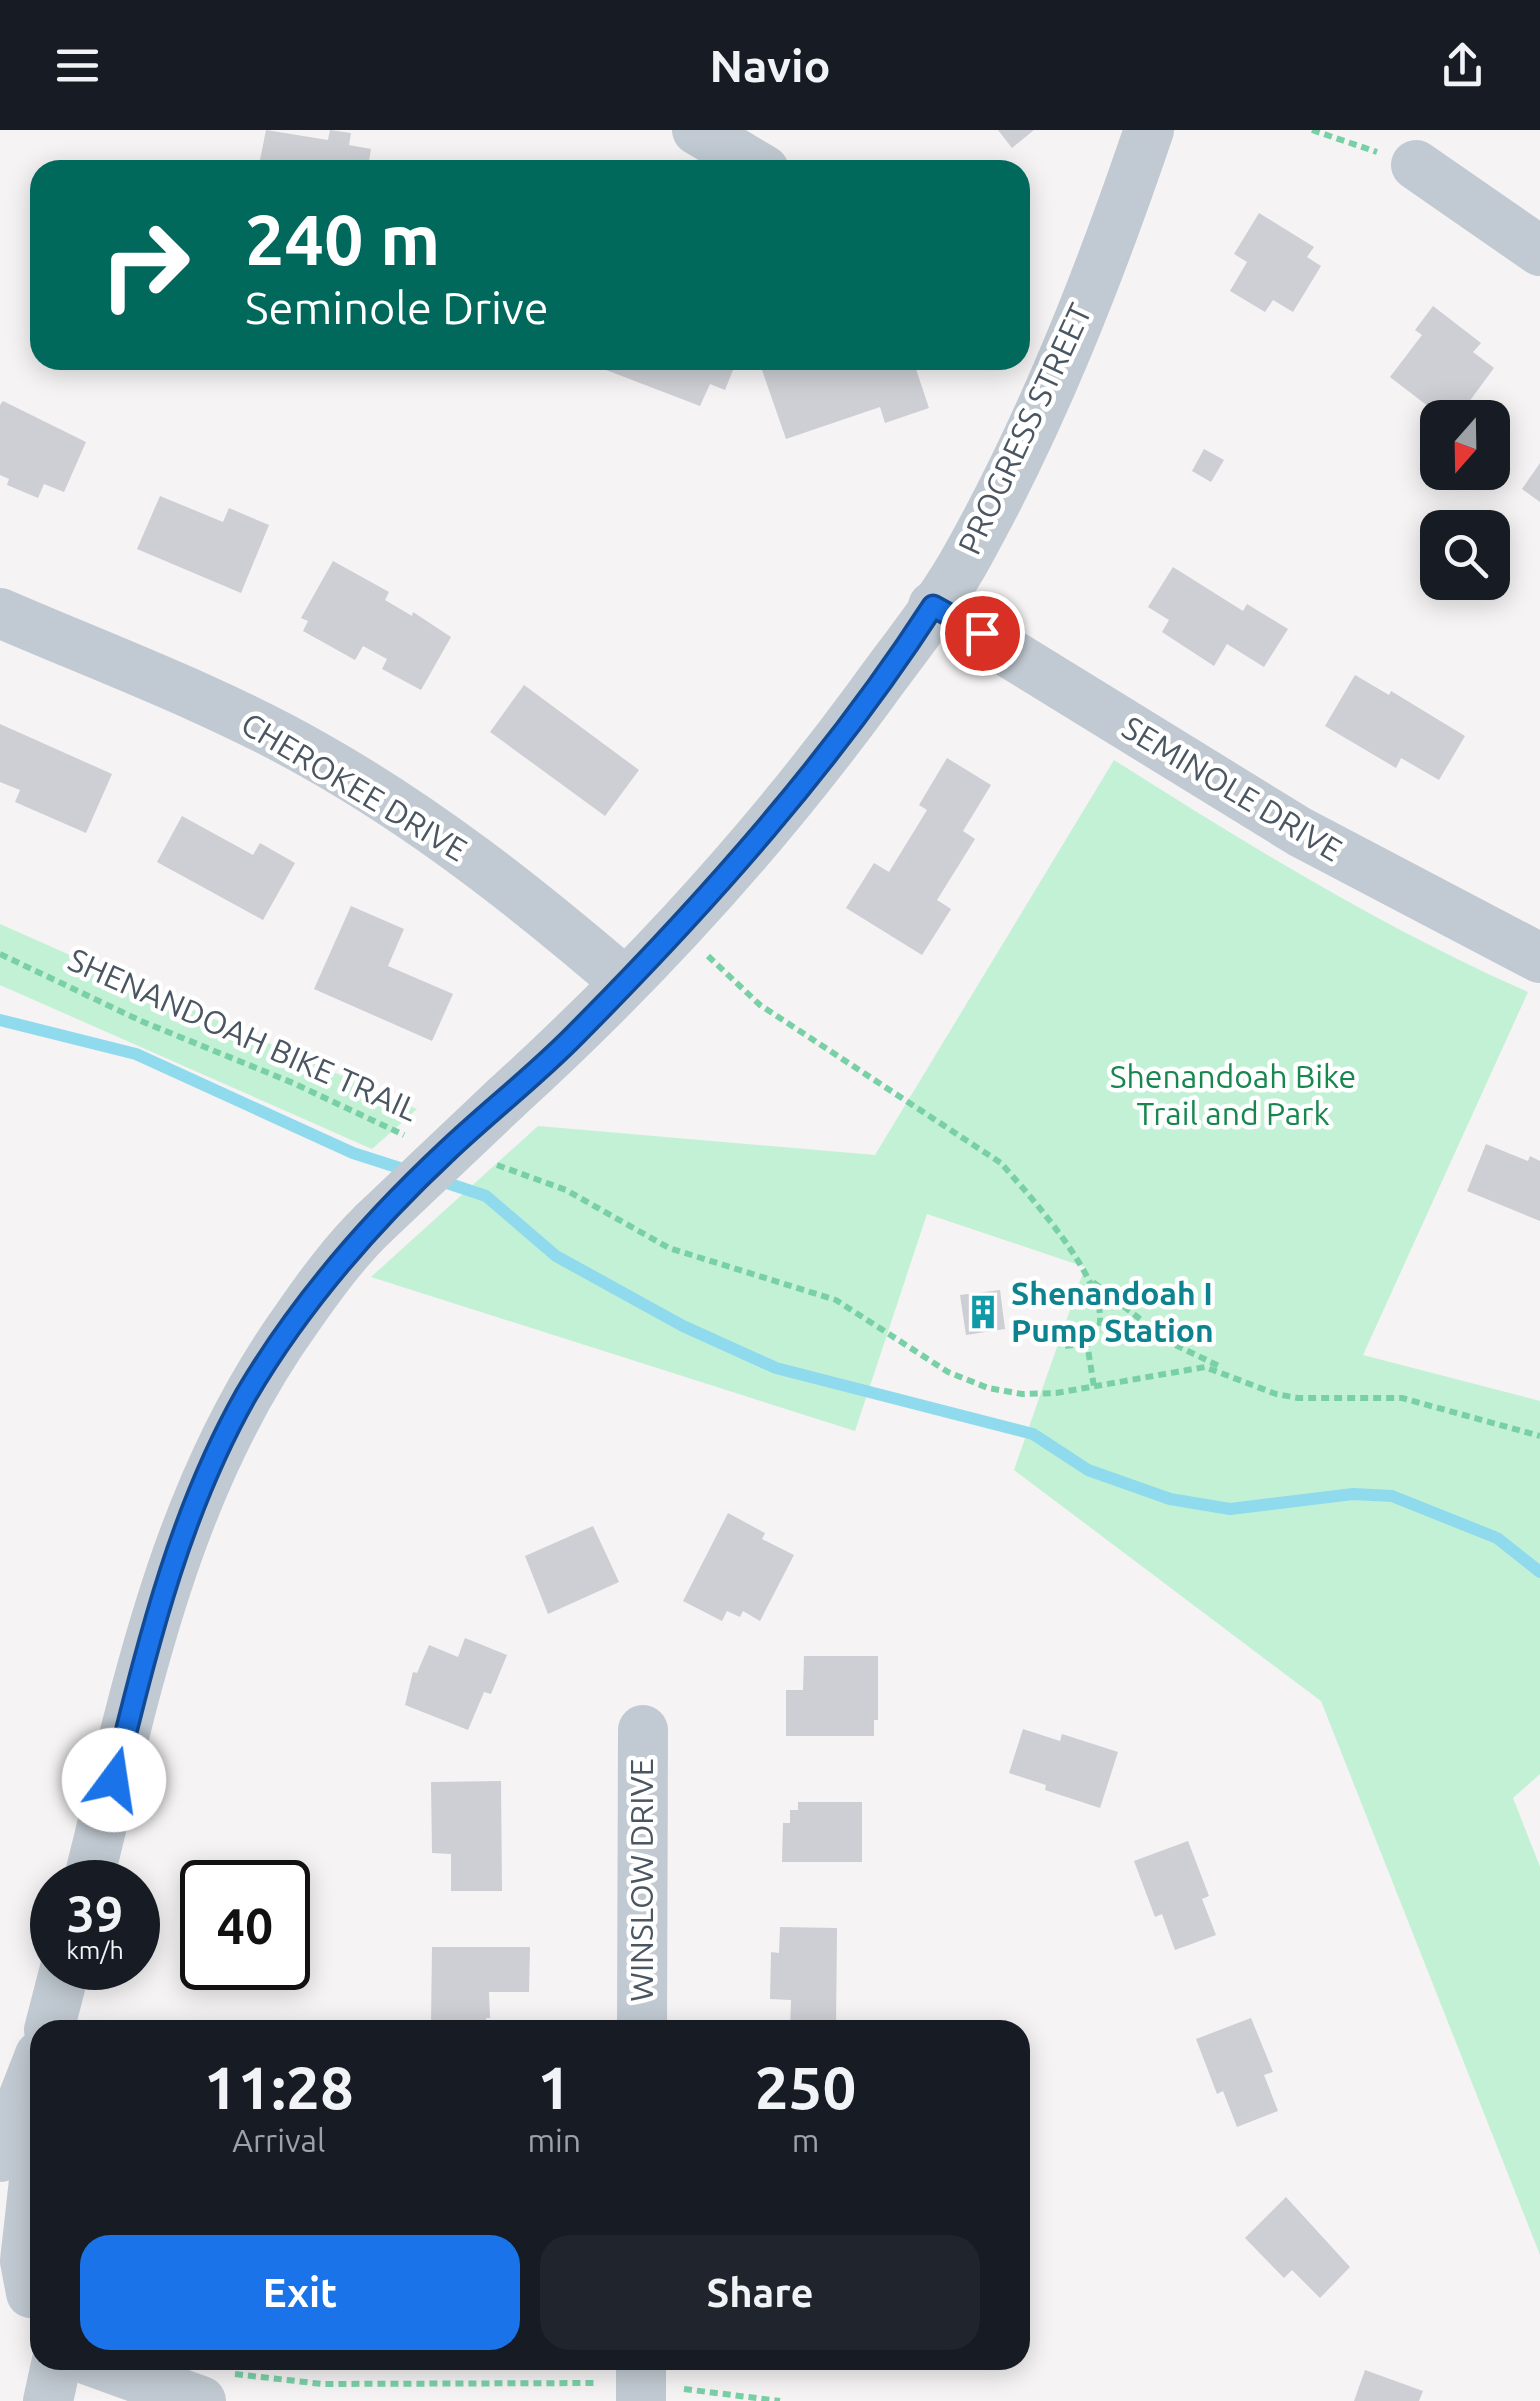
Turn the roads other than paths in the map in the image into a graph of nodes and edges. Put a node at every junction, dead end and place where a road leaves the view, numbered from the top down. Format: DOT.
graph roads {
  1 [pos="697,130"];
  2 [pos="1149,130"];
  3 [pos="747,160"];
  4 [pos="1416,166"];
  5 [pos="1540,251"];
  6 [pos="933,606"];
  7 [pos="0,613"];
  8 [pos="1540,958"];
  9 [pos="625,982"];
  10 [pos="642,1730"];
  11 [pos="94,1860"];
  12 [pos="60,1990"];
  13 [pos="52,2020"];
  14 [pos="642,2020"];
  15 [pos="30,2080"];
  16 [pos="0,2157"];
  17 [pos="30,2216"];
  18 [pos="24,2291"];
  19 [pos="55,2370"];
  20 [pos="134,2370"];
  21 [pos="217,2388"];
  22 [pos="48,2401"];
  1 -- 3 [label="street"];
  2 -- 6 [label="street, PROGRESS STREET"];
  4 -- 5 [label="street"];
  6 -- 8 [label="street, SEMINOLE DRIVE"];
  6 -- 9 [label="street, PROGRESS STREET"];
  7 -- 9 [label="street, CHEROKEE DRIVE"];
  9 -- 11 [label="street, PROGRESS STREET, bridge"];
  10 -- 14 [label="street, WINSLOW DRIVE"];
  12 -- 13 [label="street"];
  15 -- 16 [label="street"];
  17 -- 18 [label="street"];
  19 -- 22 [label="street"];
  20 -- 21 [label="street"];
}
